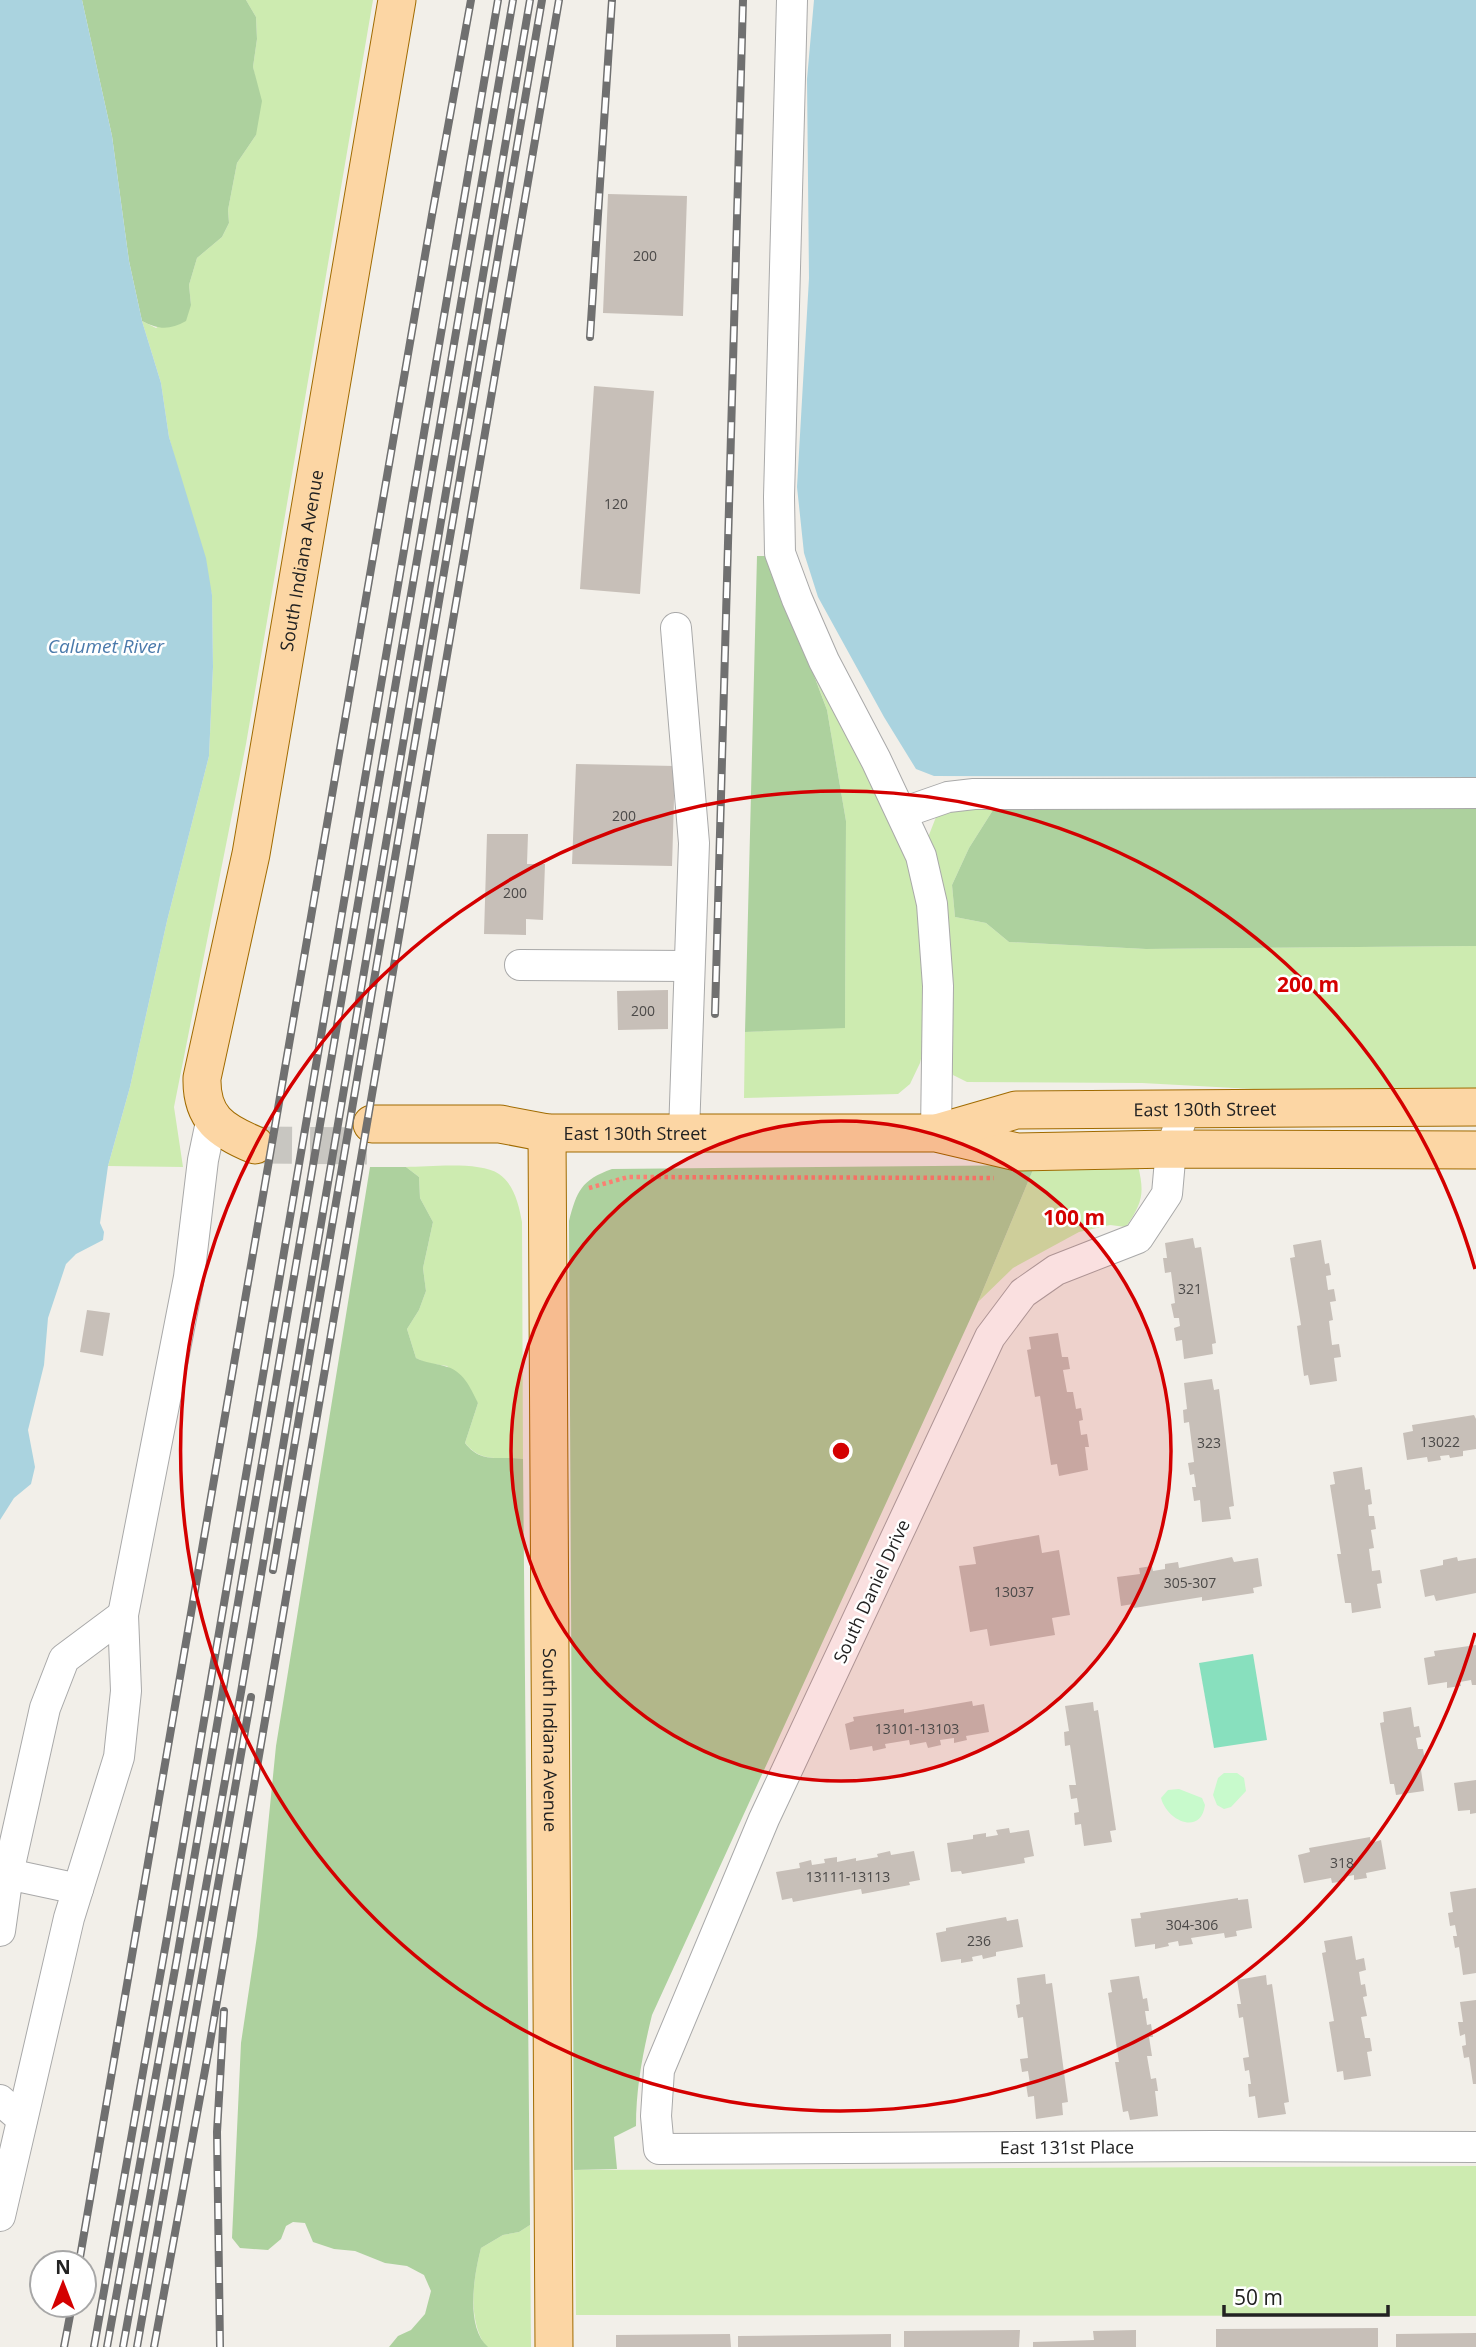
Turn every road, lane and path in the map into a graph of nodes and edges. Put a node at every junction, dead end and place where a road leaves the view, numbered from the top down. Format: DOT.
graph roads {
  1 [pos="397,0"];
  2 [pos="792,0"];
  3 [pos="676,628"];
  4 [pos="1476,793"];
  5 [pos="902,813"];
  6 [pos="520,965"];
  7 [pos="689,966"];
  8 [pos="1476,1107"];
  9 [pos="1185,1109"];
  10 [pos="212,1117"];
  11 [pos="547,1133"];
  12 [pos="684,1133"];
  13 [pos="936,1133"];
  14 [pos="257,1134"];
  15 [pos="370,1135"];
  16 [pos="1171,1149"];
  17 [pos="1476,1150"];
  18 [pos="1002,1178"];
  19 [pos="589,1188"];
  20 [pos="123,1615"];
  21 [pos="4,1879"];
  22 [pos="78,1889"];
  23 [pos="0,1931"];
  24 [pos="0,2100"];
  25 [pos="22,2119"];
  26 [pos="1476,2147"];
  27 [pos="659,2150"];
  28 [pos="0,2216"];
  29 [pos="554,2347"];
  1 -- 10 [label="main road, South Indiana Avenue"];
  2 -- 5 [label="street"];
  3 -- 7 [label="street"];
  4 -- 5 [label="street"];
  5 -- 13 [label="street"];
  6 -- 7 [label="street"];
  7 -- 12 [label="street"];
  8 -- 9 [label="main road, East 130th Street"];
  9 -- 13 [label="main road, East 130th Street"];
  9 -- 16 [label="street, South Daniel Drive"];
  10 -- 14 [label="main road"];
  10 -- 20 [label="street"];
  11 -- 12 [label="main road, East 130th Street"];
  11 -- 15 [label="main road, East 130th Street"];
  11 -- 29 [label="main road, South Indiana Avenue"];
  12 -- 13 [label="main road, East 130th Street"];
  13 -- 16 [label="main road, East 130th Street"];
  16 -- 17 [label="main road, East 130th Street"];
  16 -- 27 [label="street, South Daniel Drive"];
  18 -- 19 [label="path"];
  20 -- 21 [label="street"];
  20 -- 22 [label="street"];
  21 -- 22 [label="street"];
  21 -- 23 [label="street"];
  22 -- 25 [label="street"];
  24 -- 25 [label="street"];
  25 -- 28 [label="street"];
  26 -- 27 [label="street, East 131st Place"];
}
